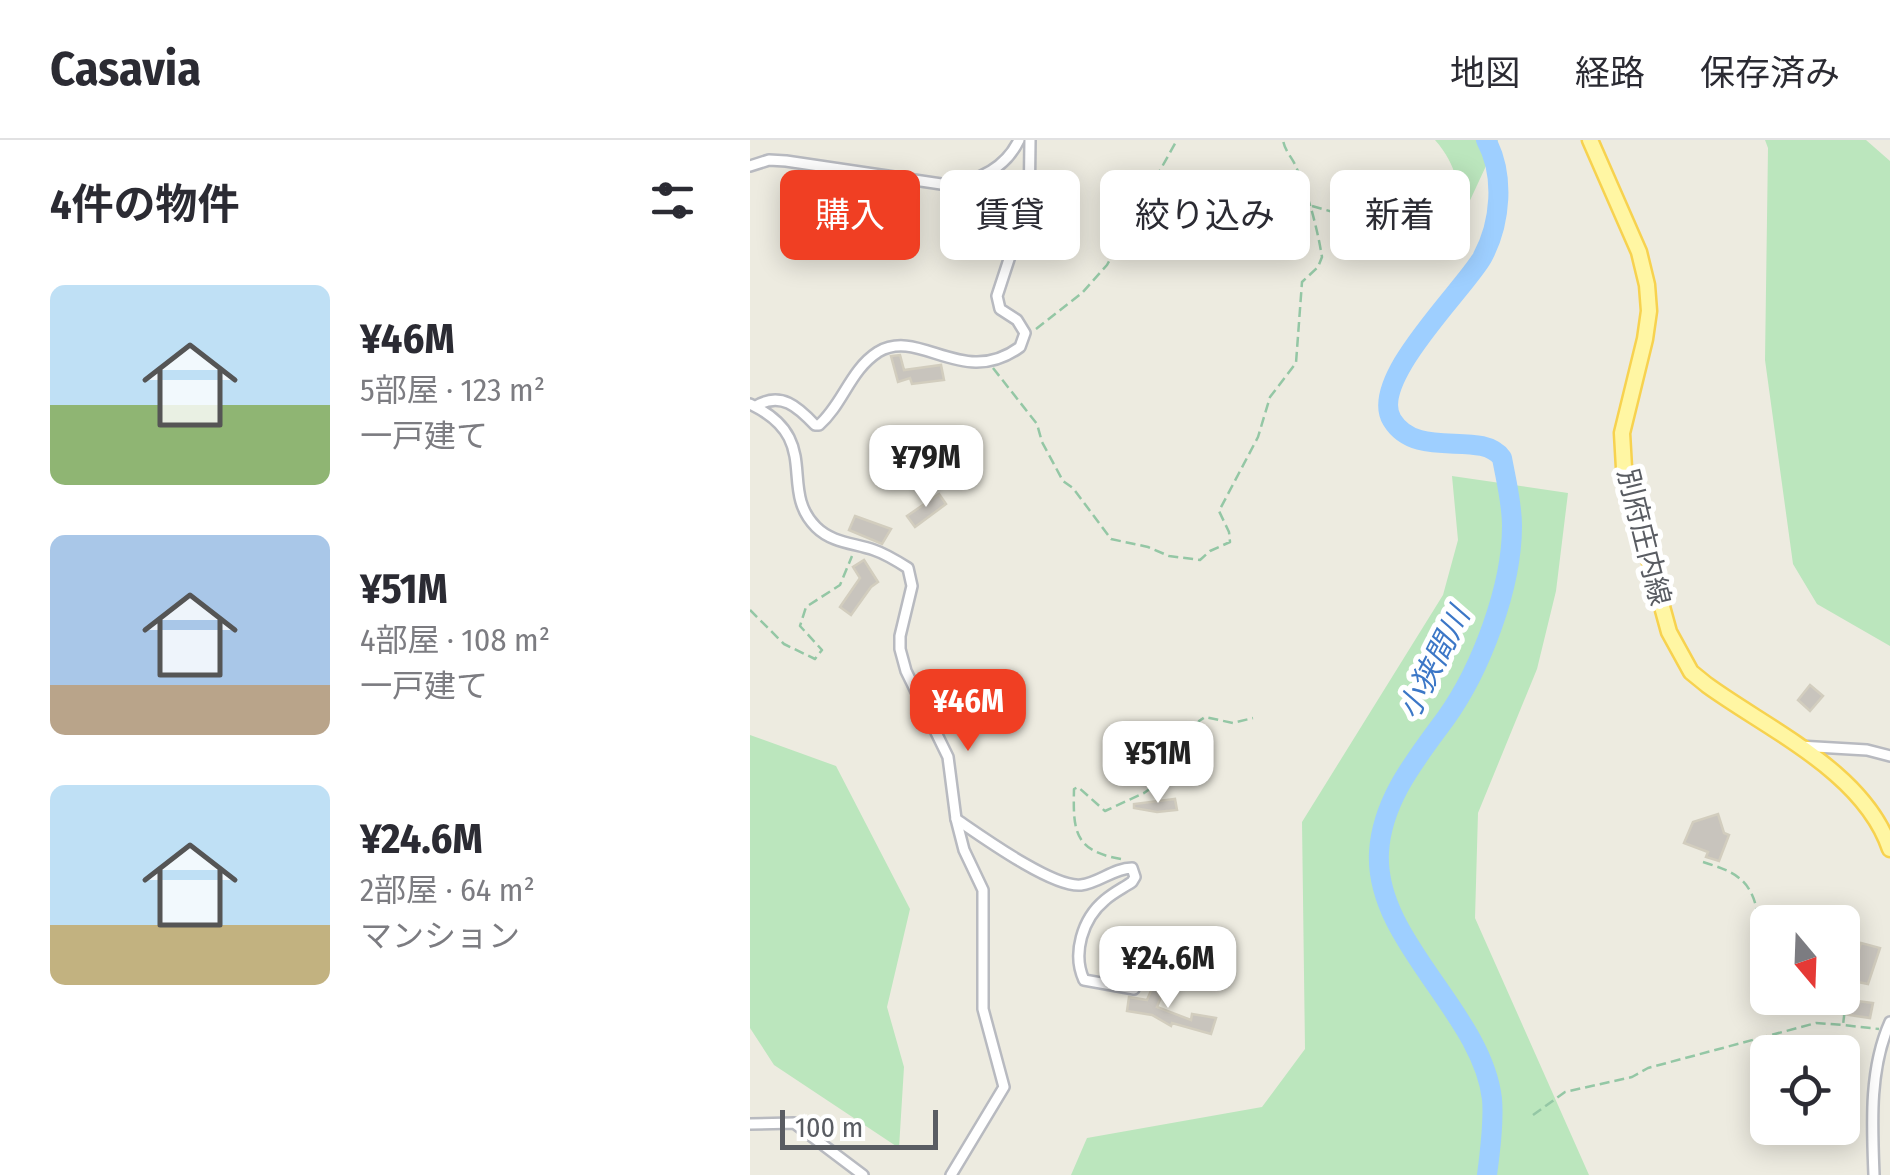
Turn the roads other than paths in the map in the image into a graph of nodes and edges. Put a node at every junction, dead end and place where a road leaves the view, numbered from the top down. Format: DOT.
graph roads {
  1 [pos="1019,140"];
  2 [pos="1030,140"];
  3 [pos="1590,140"];
  4 [pos="750,166"];
  5 [pos="753,405"];
  6 [pos="1796,746"];
  7 [pos="1890,756"];
  8 [pos="956,820"];
  9 [pos="1890,848"];
  10 [pos="1134,989"];
  11 [pos="1888,1026"];
  12 [pos="750,1124"];
  13 [pos="863,1175"];
  14 [pos="951,1175"];
  15 [pos="1874,1175"];
  1 -- 4 [label="street"];
  2 -- 5 [label="street"];
  3 -- 6 [label="main road, 別府庄内線"];
  5 -- 8 [label="street"];
  6 -- 7 [label="street"];
  6 -- 9 [label="main road, 別府庄内線"];
  8 -- 10 [label="street"];
  8 -- 14 [label="street"];
  11 -- 15 [label="street"];
  12 -- 13 [label="street"];
}
